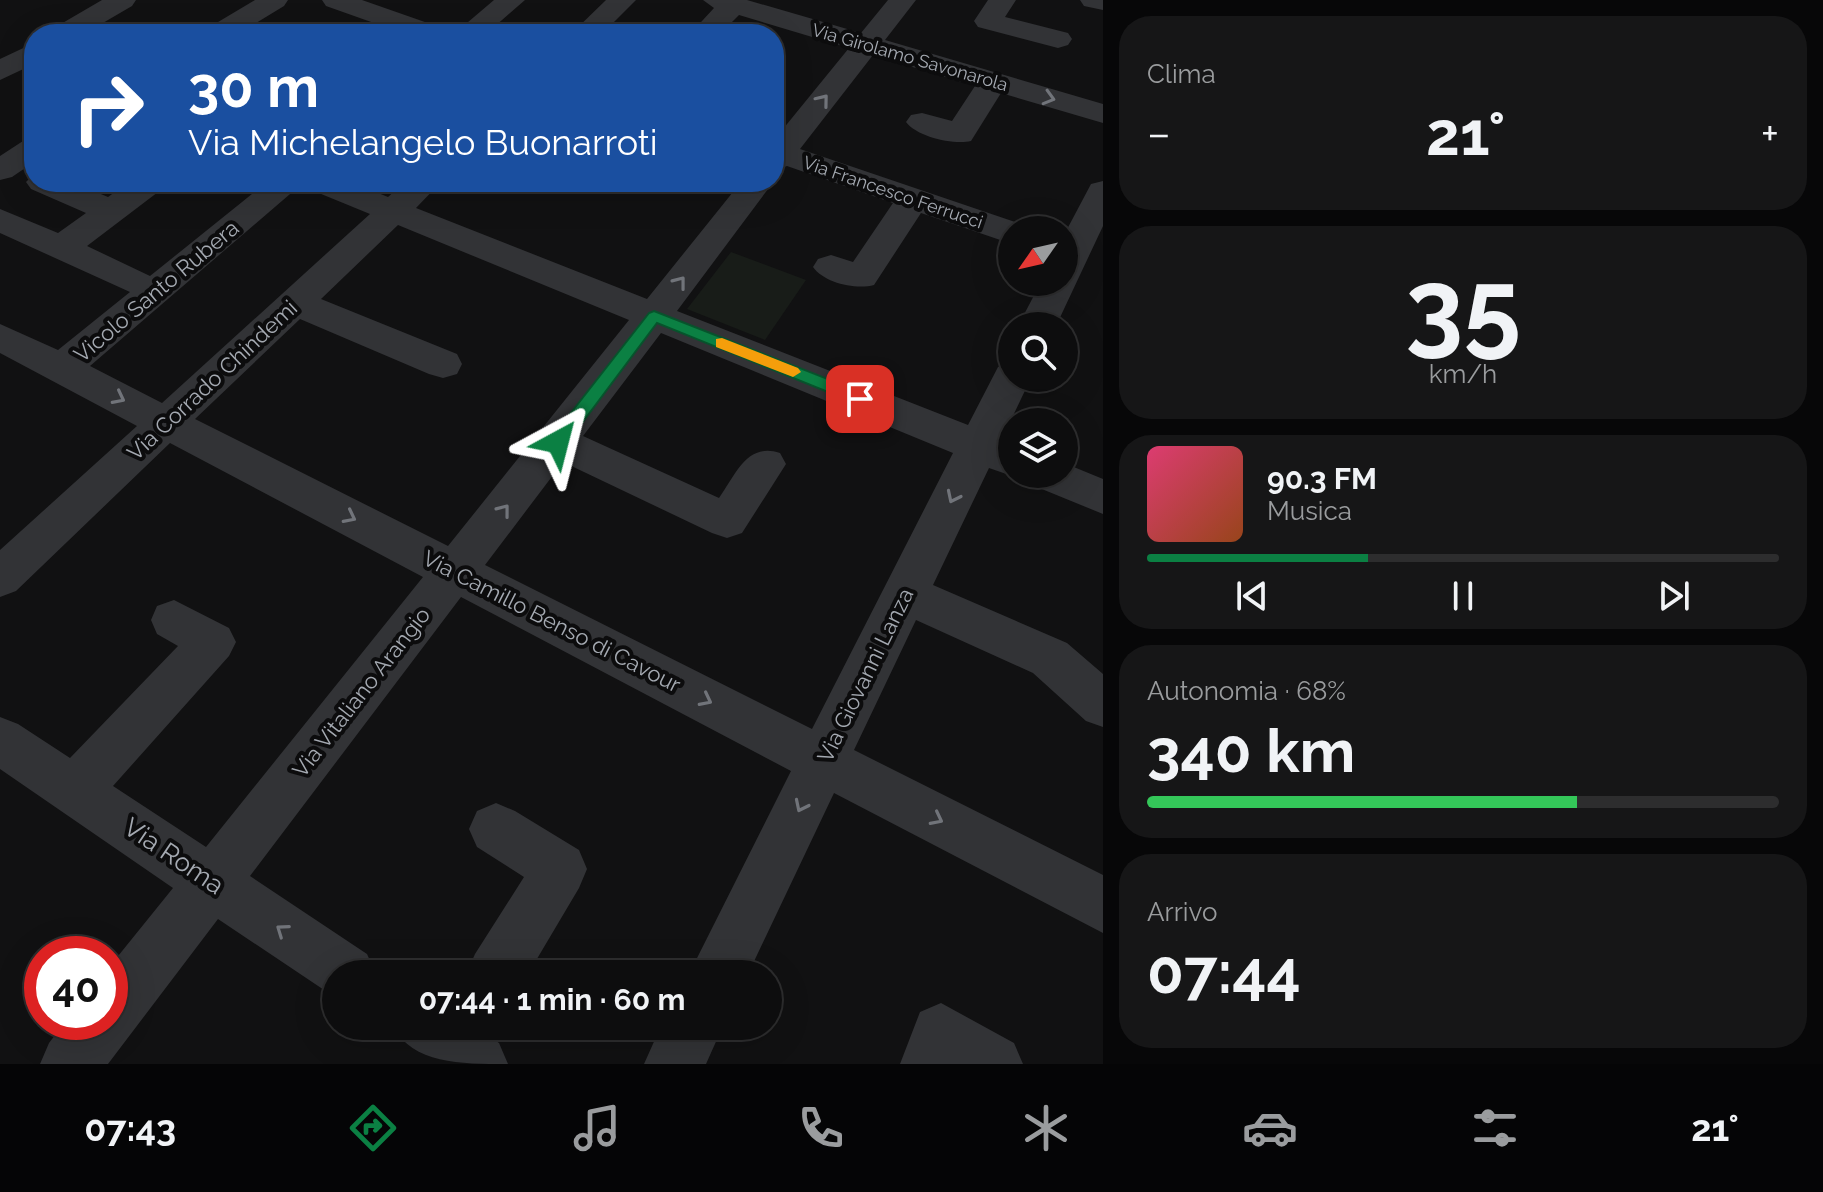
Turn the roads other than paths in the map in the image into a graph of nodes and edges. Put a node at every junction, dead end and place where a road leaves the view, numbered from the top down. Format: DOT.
graph roads {
  1 [pos="122,0"];
  2 [pos="274,0"];
  3 [pos="336,0"];
  4 [pos="511,0"];
  5 [pos="622,0"];
  6 [pos="902,0"];
  7 [pos="1002,0"];
  8 [pos="1094,0"];
  9 [pos="725,2"];
  10 [pos="1103,2"];
  11 [pos="382,6"];
  12 [pos="81,24"];
  13 [pos="234,24"];
  14 [pos="356,24"];
  15 [pos="414,24"];
  16 [pos="481,24"];
  17 [pos="596,24"];
  18 [pos="711,24"];
  19 [pos="1058,39"];
  20 [pos="867,45"];
  21 [pos="0,47"];
  22 [pos="24,51"];
  23 [pos="24,58"];
  24 [pos="0,71"];
  25 [pos="993,82"];
  26 [pos="1103,114"];
  27 [pos="922,122"];
  28 [pos="0,131"];
  29 [pos="784,147"];
  30 [pos="24,161"];
  31 [pos="784,165"];
  32 [pos="1103,191"];
  33 [pos="76,192"];
  34 [pos="137,192"];
  35 [pos="275,192"];
  36 [pos="345,192"];
  37 [pos="413,192"];
  38 [pos="749,192"];
  39 [pos="913,199"];
  40 [pos="111,211"];
  41 [pos="392,211"];
  42 [pos="0,220"];
  43 [pos="998,228"];
  44 [pos="61,248"];
  45 [pos="1078,252"];
  46 [pos="831,267"];
  47 [pos="136,282"];
  48 [pos="295,303"];
  49 [pos="654,316"];
  50 [pos="0,337"];
  51 [pos="443,364"];
  52 [pos="61,369"];
  53 [pos="1009,392"];
  54 [pos="167,423"];
  55 [pos="558,442"];
  56 [pos="995,453"];
  57 [pos="765,464"];
  58 [pos="1078,487"];
  59 [pos="1103,497"];
  60 [pos="455,571"];
  61 [pos="0,578"];
  62 [pos="905,594"];
  63 [pos="174,620"];
  64 [pos="1103,705"];
  65 [pos="0,740"];
  66 [pos="824,761"];
  67 [pos="75,790"];
  68 [pos="496,829"];
  69 [pos="213,881"];
  70 [pos="1103,905"];
  71 [pos="327,960"];
  72 [pos="504,960"];
  73 [pos="725,960"];
  74 [pos="128,990"];
  75 [pos="89,1040"];
  76 [pos="686,1040"];
  77 [pos="70,1064"];
  78 [pos="674,1064"];
  79 [pos="930,1064"];
  80 [pos="993,1064"];
  1 -- 12 [label="street"];
  2 -- 13 [label="street"];
  3 -- 11 [label="street"];
  4 -- 16 [label="street"];
  5 -- 17 [label="street"];
  6 -- 20 [label="street, Via Vitaliano Arangio"];
  7 -- 19 [label="street"];
  8 -- 10 [label="street"];
  9 -- 18 [label="street"];
  9 -- 20 [label="street, Via Girolamo Savonarola"];
  11 -- 14 [label="street"];
  11 -- 15 [label="street"];
  20 -- 25 [label="street, Via Girolamo Savonarola"];
  29 -- 20 [label="street, Via Vitaliano Arangio, one-way"];
  21 -- 22 [label="street"];
  23 -- 24 [label="street"];
  25 -- 26 [label="street, Via Girolamo Savonarola, one-way"];
  25 -- 27 [label="street"];
  28 -- 30 [label="street"];
  31 -- 39 [label="street, Via Francesco Ferrucci"];
  32 -- 45 [label="street"];
  33 -- 40 [label="street"];
  34 -- 40 [label="street"];
  35 -- 52 [label="street, Vicolo Santo Rubera"];
  36 -- 41 [label="street"];
  37 -- 41 [label="street, Via Corrado Chindemi"];
  49 -- 38 [label="street, Via Vitaliano Arangio, one-way"];
  39 -- 43 [label="street, Via Francesco Ferrucci"];
  39 -- 46 [label="street"];
  40 -- 44 [label="street"];
  41 -- 48 [label="street, Via Corrado Chindemi"];
  41 -- 49 [label="street"];
  42 -- 44 [label="street"];
  44 -- 47 [label="street"];
  48 -- 51 [label="street"];
  48 -- 54 [label="street, Via Corrado Chindemi"];
  49 -- 55 [label="street, Via Vitaliano Arangio"];
  49 -- 56 [label="street"];
  50 -- 52 [label="street, Via Camillo Benso di Cavour"];
  52 -- 54 [label="street, Via Camillo Benso di Cavour, one-way"];
  53 -- 56 [label="street, Via Giovanni Lanza"];
  54 -- 60 [label="street, Via Camillo Benso di Cavour, one-way"];
  54 -- 61 [label="street, Via Corrado Chindemi"];
  55 -- 57 [label="street"];
  60 -- 55 [label="street, Via Vitaliano Arangio, one-way"];
  56 -- 62 [label="street, Via Giovanni Lanza, one-way"];
  58 -- 59 [label="street"];
  60 -- 66 [label="street, Via Camillo Benso di Cavour, one-way"];
  60 -- 69 [label="street, Via Vitaliano Arangio"];
  62 -- 64 [label="street"];
  62 -- 66 [label="street, Via Giovanni Lanza"];
  63 -- 67 [label="street"];
  65 -- 67 [label="street, Via Roma"];
  66 -- 70 [label="street, Via Camillo Benso di Cavour, one-way"];
  66 -- 73 [label="street, Via Giovanni Lanza, one-way"];
  67 -- 69 [label="street, Via Roma"];
  68 -- 72 [label="street"];
  71 -- 69 [label="street, Via Roma, one-way"];
  69 -- 74 [label="street, Via Vitaliano Arangio"];
  75 -- 77 [label="street"];
  76 -- 78 [label="street"];
  79 -- 80 [label="street"];
}
